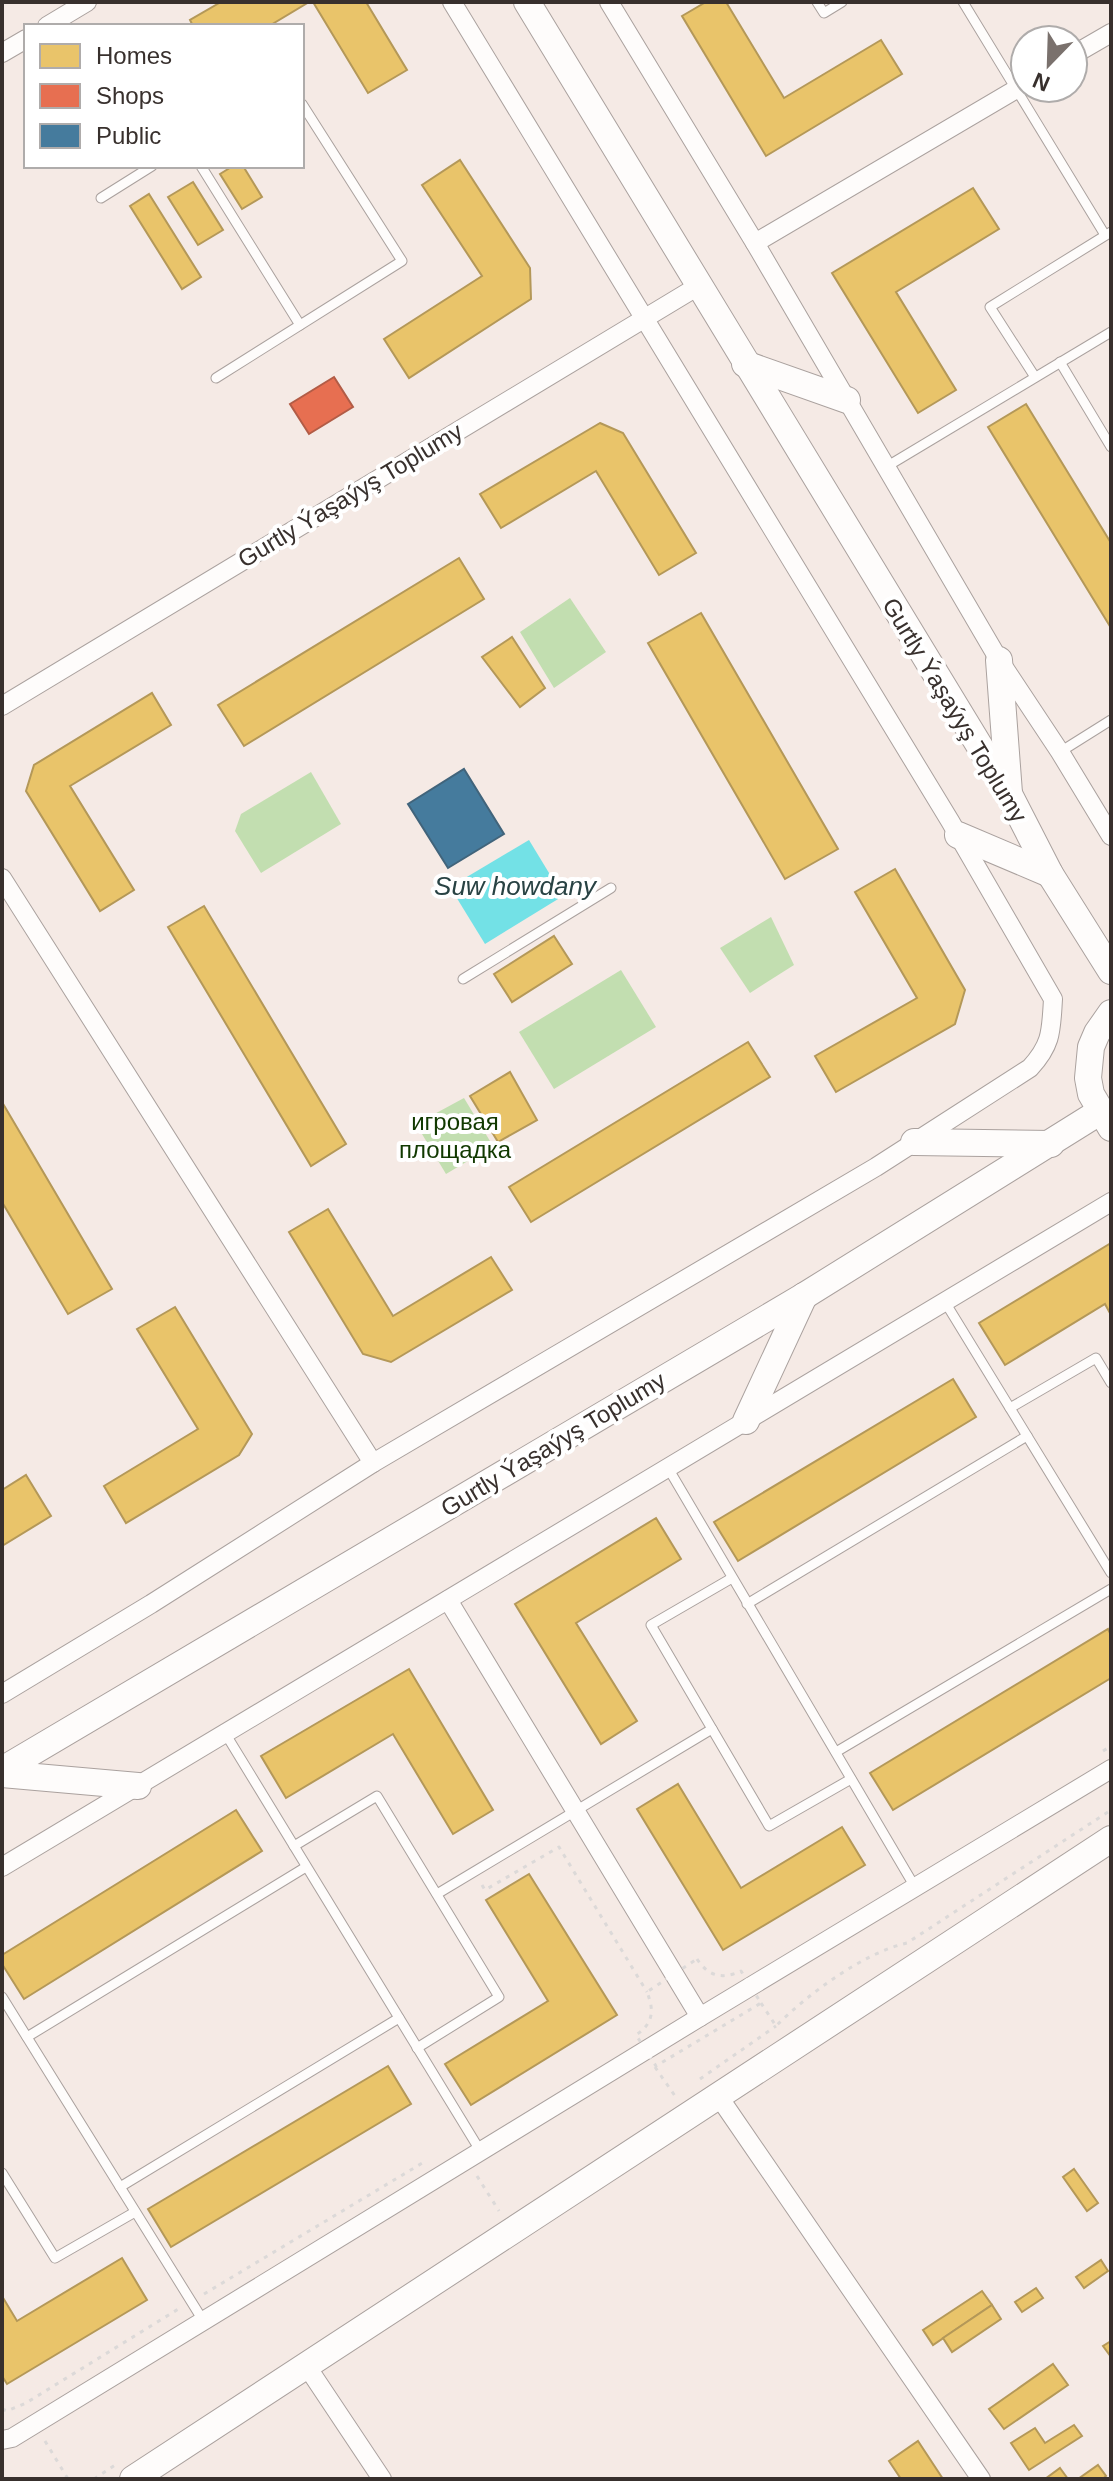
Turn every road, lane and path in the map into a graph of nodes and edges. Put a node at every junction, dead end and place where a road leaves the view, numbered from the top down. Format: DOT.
graph roads {
  1 [pos="87,2"];
  2 [pos="452,2"];
  3 [pos="527,2"];
  4 [pos="817,2"];
  5 [pos="842,2"];
  6 [pos="963,2"];
  7 [pos="614,4"];
  8 [pos="50,24"];
  9 [pos="1111,33"];
  10 [pos="24,40"];
  11 [pos="1089,46"];
  12 [pos="2,53"];
  13 [pos="1009,70"];
  14 [pos="1009,93"];
  15 [pos="1031,104"];
  16 [pos="304,107"];
  17 [pos="149,168"];
  18 [pos="202,168"];
  19 [pos="101,198"];
  20 [pos="1108,234"];
  21 [pos="755,243"];
  22 [pos="700,285"];
  23 [pos="645,316"];
  24 [pos="300,325"];
  25 [pos="1111,332"];
  26 [pos="1060,362"];
  27 [pos="745,364"];
  28 [pos="1035,377"];
  29 [pos="216,378"];
  30 [pos="847,400"];
  31 [pos="1111,447"];
  32 [pos="886,467"];
  33 [pos="999,660"];
  34 [pos="2,706"];
  35 [pos="1111,720"];
  36 [pos="1060,752"];
  37 [pos="1010,796"];
  38 [pos="958,835"];
  39 [pos="1111,836"];
  40 [pos="1050,874"];
  41 [pos="2,878"];
  42 [pos="611,888"];
  43 [pos="1111,971"];
  44 [pos="463,979"];
  45 [pos="1111,1013"];
  46 [pos="1106,1120"];
  47 [pos="914,1142"];
  48 [pos="1051,1144"];
  49 [pos="1111,1202"];
  50 [pos="804,1296"];
  51 [pos="945,1302"];
  52 [pos="1111,1383"];
  53 [pos="1010,1408"];
  54 [pos="746,1421"];
  55 [pos="1027,1436"];
  56 [pos="373,1463"];
  57 [pos="668,1468"];
  58 [pos="1111,1573"];
  59 [pos="732,1578"];
  60 [pos="1111,1589"];
  61 [pos="448,1600"];
  62 [pos="747,1604"];
  63 [pos="2,1694"];
  64 [pos="712,1729"];
  65 [pos="225,1733"];
  66 [pos="836,1752"];
  67 [pos="1111,1769"];
  68 [pos="2,1772"];
  69 [pos="851,1779"];
  70 [pos="138,1786"];
  71 [pos="575,1810"];
  72 [pos="1111,1810"];
  73 [pos="1111,1839"];
  74 [pos="294,1846"];
  75 [pos="2,1867"];
  76 [pos="306,1867"];
  77 [pos="474,1871"];
  78 [pos="915,1887"];
  79 [pos="437,1894"];
  80 [pos="647,1992"];
  81 [pos="2,1997"];
  82 [pos="761,2003"];
  83 [pos="6,2011"];
  84 [pos="700,2017"];
  85 [pos="399,2018"];
  86 [pos="776,2026"];
  87 [pos="27,2037"];
  88 [pos="417,2048"];
  89 [pos="710,2088"];
  90 [pos="481,2152"];
  91 [pos="430,2158"];
  92 [pos="2,2173"];
  93 [pos="477,2175"];
  94 [pos="120,2187"];
  95 [pos="135,2212"];
  96 [pos="500,2213"];
  97 [pos="191,2302"];
  98 [pos="204,2322"];
  99 [pos="306,2365"];
  100 [pos="26,2403"];
  101 [pos="2,2409"];
  102 [pos="35,2422"];
  103 [pos="2,2440"];
  104 [pos="68,2479"];
  105 [pos="133,2479"];
  106 [pos="382,2479"];
  107 [pos="981,2479"];
  1 -- 8 [label="street"];
  2 -- 23 [label="street"];
  3 -- 22 [label="street, Gurtly Ýaşaýyş Toplumy"];
  4 -- 5 [label="lane"];
  6 -- 13 [label="lane"];
  7 -- 21 [label="street"];
  9 -- 11 [label="street"];
  10 -- 12 [label="street"];
  14 -- 21 [label="street"];
  15 -- 20 [label="lane"];
  16 -- 24 [label="lane"];
  17 -- 19 [label="lane"];
  18 -- 24 [label="lane"];
  20 -- 28 [label="lane"];
  21 -- 30 [label="street"];
  22 -- 23 [label="street, Gurtly Ýaşaýyş Toplumy"];
  22 -- 27 [label="street, Gurtly Ýaşaýyş Toplumy"];
  23 -- 34 [label="street, Gurtly Ýaşaýyş Toplumy"];
  23 -- 38 [label="street"];
  24 -- 29 [label="lane"];
  25 -- 26 [label="lane"];
  26 -- 28 [label="lane"];
  26 -- 31 [label="lane"];
  27 -- 30 [label="street"];
  27 -- 37 [label="street, Gurtly Ýaşaýyş Toplumy"];
  28 -- 32 [label="lane"];
  30 -- 32 [label="street"];
  32 -- 33 [label="street"];
  33 -- 36 [label="street"];
  33 -- 37 [label="street"];
  35 -- 36 [label="lane"];
  36 -- 39 [label="street"];
  37 -- 40 [label="street, Gurtly Ýaşaýyş Toplumy"];
  38 -- 40 [label="street"];
  38 -- 47 [label="street"];
  40 -- 43 [label="street, Gurtly Ýaşaýyş Toplumy"];
  41 -- 56 [label="street"];
  42 -- 44 [label="lane"];
  45 -- 46 [label="street"];
  46 -- 48 [label="street, Gurtly Ýaşaýyş Toplumy"];
  47 -- 48 [label="street"];
  47 -- 56 [label="street"];
  48 -- 50 [label="street, Gurtly Ýaşaýyş Toplumy"];
  49 -- 51 [label="street"];
  50 -- 54 [label="street"];
  50 -- 68 [label="street, Gurtly Ýaşaýyş Toplumy"];
  51 -- 53 [label="lane"];
  51 -- 54 [label="street"];
  52 -- 53 [label="lane"];
  53 -- 55 [label="lane"];
  54 -- 57 [label="street"];
  55 -- 58 [label="lane"];
  55 -- 62 [label="lane"];
  56 -- 63 [label="street"];
  57 -- 59 [label="lane"];
  57 -- 61 [label="street"];
  59 -- 62 [label="lane"];
  59 -- 64 [label="lane"];
  60 -- 66 [label="lane"];
  61 -- 65 [label="street"];
  61 -- 71 [label="street"];
  62 -- 66 [label="lane"];
  64 -- 69 [label="lane"];
  64 -- 71 [label="lane"];
  65 -- 70 [label="street"];
  65 -- 74 [label="lane"];
  66 -- 69 [label="lane"];
  67 -- 78 [label="street"];
  68 -- 70 [label="street"];
  69 -- 78 [label="lane"];
  70 -- 75 [label="street"];
  71 -- 77 [label="lane"];
  71 -- 84 [label="street"];
  72 -- 86 [label="path"];
  73 -- 89 [label="street"];
  74 -- 76 [label="lane"];
  74 -- 79 [label="lane"];
  76 -- 85 [label="lane"];
  76 -- 87 [label="lane"];
  77 -- 79 [label="lane"];
  77 -- 80 [label="path"];
  78 -- 84 [label="street"];
  79 -- 88 [label="lane"];
  81 -- 83 [label="lane"];
  82 -- 86 [label="path"];
  83 -- 87 [label="lane"];
  84 -- 90 [label="street"];
  85 -- 88 [label="lane"];
  85 -- 94 [label="lane"];
  86 -- 89 [label="path"];
  87 -- 94 [label="lane"];
  88 -- 90 [label="lane"];
  89 -- 99 [label="street"];
  89 -- 107 [label="street"];
  90 -- 98 [label="street"];
  91 -- 97 [label="path"];
  92 -- 95 [label="lane"];
  93 -- 96 [label="path"];
  94 -- 95 [label="lane"];
  95 -- 97 [label="lane"];
  97 -- 98 [label="lane"];
  97 -- 100 [label="path"];
  98 -- 102 [label="street"];
  99 -- 105 [label="street"];
  99 -- 106 [label="street"];
  100 -- 101 [label="path"];
  100 -- 102 [label="path"];
  102 -- 103 [label="street"];
  102 -- 104 [label="path"];
}
